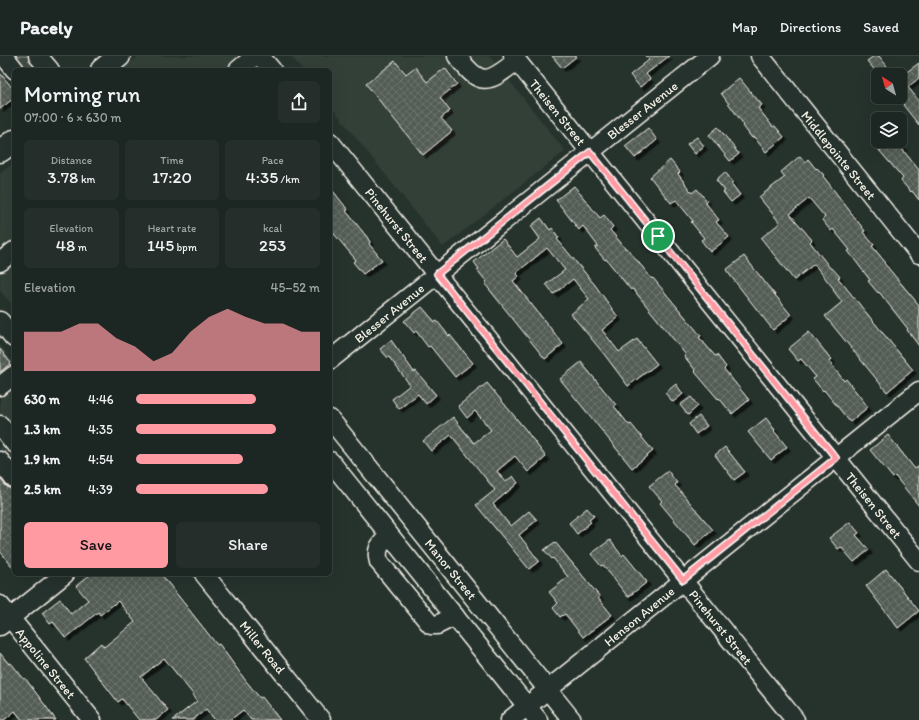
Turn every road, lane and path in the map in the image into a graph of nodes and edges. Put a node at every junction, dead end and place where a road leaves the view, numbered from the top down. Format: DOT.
graph roads {
  1 [pos="4,56"];
  2 [pos="38,56"];
  3 [pos="119,56"];
  4 [pos="255,56"];
  5 [pos="260,56"];
  6 [pos="457,56"];
  7 [pos="710,56"];
  8 [pos="760,56"];
  9 [pos="515,58"];
  10 [pos="13,68"];
  11 [pos="48,68"];
  12 [pos="104,68"];
  13 [pos="240,68"];
  14 [pos="270,68"];
  15 [pos="12,142"];
  16 [pos="332,144"];
  17 [pos="0,152"];
  18 [pos="590,152"];
  19 [pos="12,252"];
  20 [pos="919,254"];
  21 [pos="0,262"];
  22 [pos="437,274"];
  23 [pos="0,320"];
  24 [pos="12,335"];
  25 [pos="332,358"];
  26 [pos="919,392"];
  27 [pos="332,421"];
  28 [pos="0,425"];
  29 [pos="12,440"];
  30 [pos="836,458"];
  31 [pos="0,461"];
  32 [pos="332,464"];
  33 [pos="12,476"];
  34 [pos="389,535"];
  35 [pos="919,561"];
  36 [pos="62,576"];
  37 [pos="206,576"];
  38 [pos="683,580"];
  39 [pos="3,616"];
  40 [pos="455,616"];
  41 [pos="548,690"];
  42 [pos="532,713"];
  43 [pos="92,720"];
  44 [pos="321,720"];
  45 [pos="510,720"];
  46 [pos="572,720"];
  47 [pos="795,720"];
  1 -- 10 [label="street"];
  2 -- 11 [label="street"];
  3 -- 12 [label="main road"];
  4 -- 13 [label="street"];
  5 -- 14 [label="street"];
  6 -- 9 [label="street"];
  7 -- 18 [label="street, Blesser Avenue"];
  8 -- 20 [label="street, Middlepointe Street"];
  9 -- 18 [label="street, Theisen Street"];
  15 -- 17 [label="main road"];
  16 -- 22 [label="street, Pinehurst Street"];
  18 -- 22 [label="street, Blesser Avenue"];
  18 -- 30 [label="street, Theisen Street"];
  19 -- 21 [label="street"];
  22 -- 25 [label="street, Blesser Avenue"];
  22 -- 38 [label="street, Pinehurst Street"];
  23 -- 24 [label="street"];
  26 -- 30 [label="street, Henson Avenue"];
  27 -- 41 [label="street, Manor Street"];
  28 -- 29 [label="street"];
  30 -- 35 [label="street, Theisen Street"];
  30 -- 38 [label="street, Henson Avenue"];
  31 -- 33 [label="street"];
  32 -- 34 [label="street, Manor Street"];
  34 -- 40 [label="street, Manor Street"];
  34 -- 40 [label="street"];
  36 -- 39 [label="street"];
  37 -- 44 [label="street, Miller Road"];
  38 -- 41 [label="street, Henson Avenue"];
  38 -- 47 [label="street, Pinehurst Street"];
  39 -- 43 [label="street, Appoline Street"];
  40 -- 42 [label="street, Manor Street"];
  41 -- 42 [label="street, Henson Avenue"];
  41 -- 46 [label="street, Manor Street"];
  42 -- 45 [label="street, Henson Avenue"];
}
